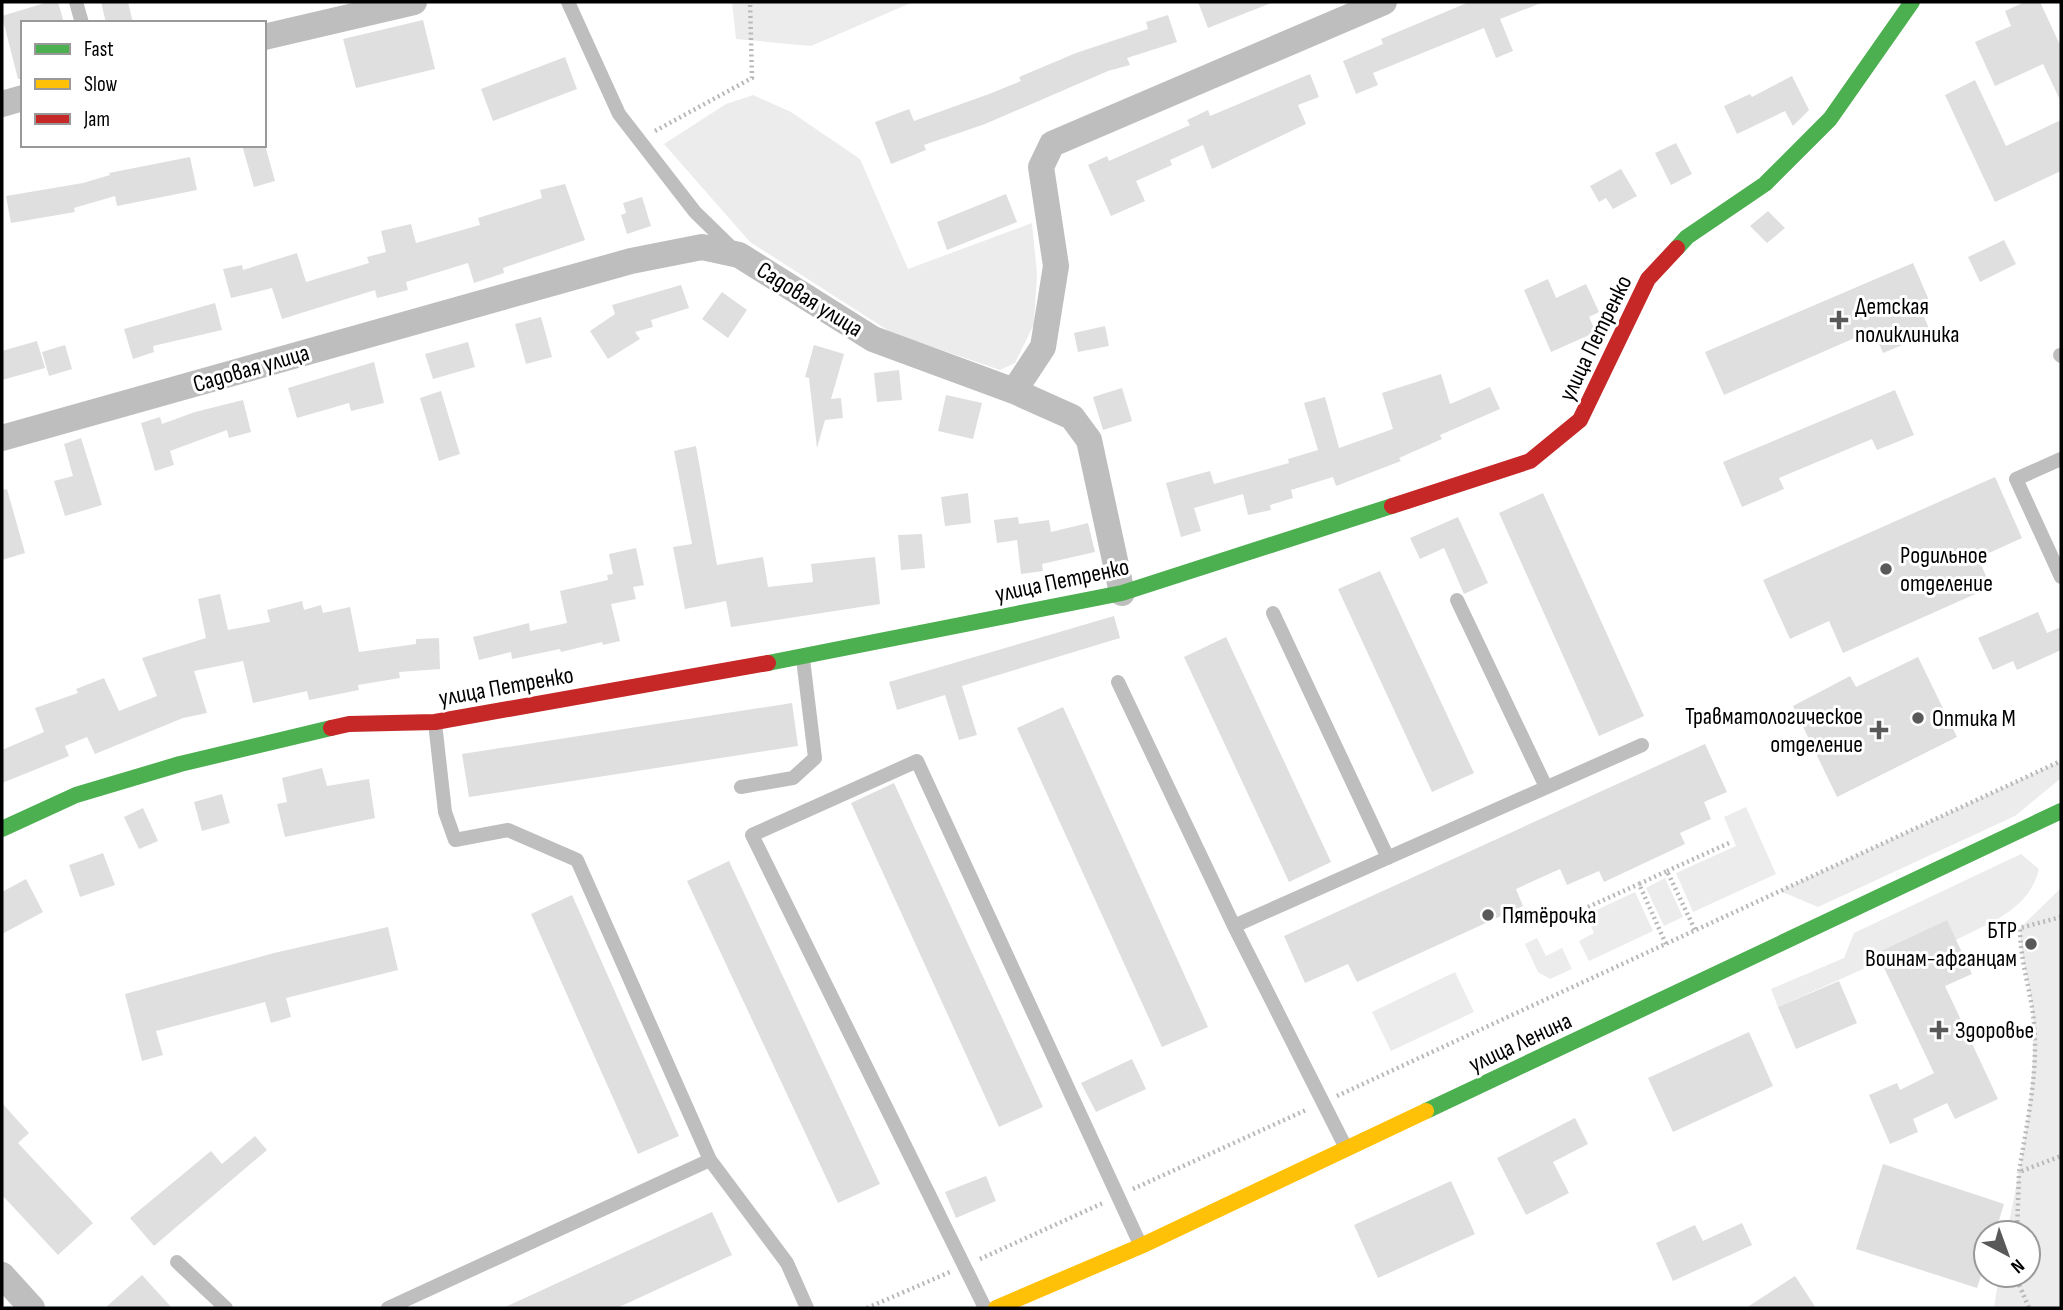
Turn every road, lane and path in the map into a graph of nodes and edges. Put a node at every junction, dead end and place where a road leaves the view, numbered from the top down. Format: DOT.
graph roads {
  1 [pos="76,2"];
  2 [pos="414,2"];
  3 [pos="568,2"];
  4 [pos="750,2"];
  5 [pos="1384,2"];
  6 [pos="1912,2"];
  7 [pos="81,21"];
  8 [pos="266,37"];
  9 [pos="21,99"];
  10 [pos="2,104"];
  11 [pos="639,140"];
  12 [pos="739,255"];
  13 [pos="1014,391"];
  14 [pos="2,438"];
  15 [pos="2061,459"];
  16 [pos="2061,577"];
  17 [pos="1122,593"];
  18 [pos="1457,600"];
  19 [pos="1273,613"];
  20 [pos="803,657"];
  21 [pos="1118,682"];
  22 [pos="435,722"];
  23 [pos="1642,745"];
  24 [pos="2061,761"];
  25 [pos="741,787"];
  26 [pos="1546,787"];
  27 [pos="2061,811"];
  28 [pos="2,829"];
  29 [pos="1729,842"];
  30 [pos="1388,858"];
  31 [pos="1667,871"];
  32 [pos="1799,882"];
  33 [pos="1639,884"];
  34 [pos="1588,907"];
  35 [pos="2061,917"];
  36 [pos="1234,926"];
  37 [pos="1695,930"];
  38 [pos="1667,944"];
  39 [pos="1346,1148"];
  40 [pos="2061,1156"];
  41 [pos="709,1160"];
  42 [pos="2019,1172"];
  43 [pos="2017,1219"];
  44 [pos="1141,1245"];
  45 [pos="177,1262"];
  46 [pos="2,1275"];
  47 [pos="2021,1289"];
  48 [pos="32,1308"];
  49 [pos="226,1308"];
  50 [pos="388,1308"];
  51 [pos="807,1308"];
  52 [pos="985,1308"];
  53 [pos="996,1308"];
  54 [pos="2029,1308"];
  1 -- 7 [label="lane"];
  2 -- 8 [label="street"];
  3 -- 11 [label="lane"];
  4 -- 11 [label="path"];
  5 -- 13 [label="street"];
  6 -- 17 [label="street, улица Петренко"];
  9 -- 10 [label="street"];
  11 -- 12 [label="lane"];
  12 -- 13 [label="street, Садовая улица"];
  12 -- 14 [label="street, Садовая улица"];
  13 -- 17 [label="street, Садовая улица"];
  15 -- 16 [label="lane"];
  17 -- 20 [label="street, улица Петренко"];
  18 -- 26 [label="lane"];
  19 -- 30 [label="lane"];
  20 -- 22 [label="street, улица Петренко"];
  20 -- 25 [label="lane"];
  21 -- 36 [label="lane"];
  22 -- 28 [label="street, улица Петренко"];
  22 -- 41 [label="lane"];
  23 -- 26 [label="lane"];
  24 -- 32 [label="path"];
  26 -- 30 [label="lane"];
  27 -- 39 [label="street, улица Ленина"];
  29 -- 31 [label="path"];
  30 -- 36 [label="lane"];
  31 -- 33 [label="path"];
  31 -- 37 [label="path"];
  33 -- 34 [label="path"];
  33 -- 38 [label="path"];
  35 -- 42 [label="path"];
  36 -- 39 [label="lane"];
  39 -- 44 [label="street, улица Ленина"];
  40 -- 42 [label="path"];
  41 -- 50 [label="lane"];
  41 -- 51 [label="lane"];
  42 -- 43 [label="path"];
  44 -- 52 [label="lane"];
  44 -- 53 [label="street, улица Ленина"];
  45 -- 49 [label="lane"];
  46 -- 48 [label="street"];
  47 -- 54 [label="path"];
}
